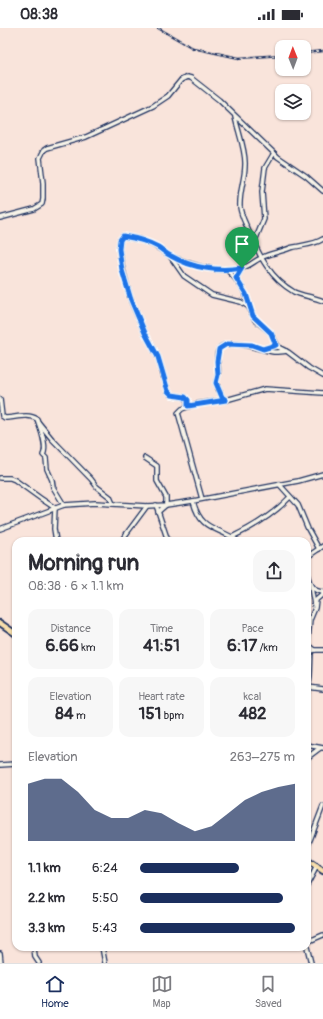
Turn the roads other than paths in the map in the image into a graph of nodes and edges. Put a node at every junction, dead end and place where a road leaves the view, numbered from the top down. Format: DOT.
graph roads {
  1 [pos="235,116"];
  2 [pos="274,152"];
  3 [pos="323,191"];
  4 [pos="0,218"];
  5 [pos="323,239"];
  6 [pos="254,243"];
  7 [pos="316,243"];
  8 [pos="323,245"];
  9 [pos="170,256"];
  10 [pos="261,258"];
  11 [pos="242,268"];
  12 [pos="227,270"];
  13 [pos="236,278"];
  14 [pos="323,301"];
  15 [pos="249,307"];
  16 [pos="276,345"];
  17 [pos="263,349"];
  18 [pos="287,351"];
  19 [pos="323,376"];
  20 [pos="323,393"];
  21 [pos="0,399"];
  22 [pos="223,399"];
  23 [pos="188,406"];
  24 [pos="38,422"];
  25 [pos="145,458"];
  26 [pos="323,474"];
  27 [pos="0,478"];
  28 [pos="279,484"];
  29 [pos="290,497"];
  30 [pos="202,499"];
  31 [pos="193,501"];
  32 [pos="113,504"];
  33 [pos="64,505"];
  34 [pos="166,505"];
  35 [pos="147,506"];
  36 [pos="156,506"];
  37 [pos="55,508"];
  38 [pos="158,512"];
  39 [pos="0,529"];
  40 [pos="55,537"];
  41 [pos="124,537"];
  42 [pos="167,537"];
  43 [pos="232,537"];
  44 [pos="323,546"];
  45 [pos="319,549"];
  46 [pos="311,554"];
  47 [pos="311,587"];
  48 [pos="323,593"];
  49 [pos="314,610"];
  50 [pos="311,618"];
  51 [pos="0,622"];
  52 [pos="12,631"];
  53 [pos="311,649"];
  54 [pos="323,650"];
  55 [pos="311,687"];
  56 [pos="323,689"];
  57 [pos="311,746"];
  58 [pos="321,748"];
  59 [pos="311,754"];
  60 [pos="12,764"];
  61 [pos="0,765"];
  62 [pos="323,806"];
  63 [pos="311,838"];
  64 [pos="311,862"];
  65 [pos="317,866"];
  66 [pos="323,871"];
  67 [pos="311,877"];
  68 [pos="323,935"];
  69 [pos="311,940"];
  70 [pos="34,951"];
  71 [pos="103,951"];
  72 [pos="308,951"];
  73 [pos="0,953"];
  74 [pos="1,963"];
  75 [pos="39,963"];
  76 [pos="105,963"];
  77 [pos="311,963"];
  1 -- 2 [label="street"];
  1 -- 4 [label="street"];
  1 -- 6 [label="street"];
  2 -- 3 [label="street"];
  2 -- 6 [label="street"];
  5 -- 7 [label="street"];
  6 -- 10 [label="street"];
  7 -- 8 [label="street"];
  7 -- 10 [label="street"];
  9 -- 12 [label="street"];
  9 -- 15 [label="street"];
  9 -- 23 [label="street"];
  10 -- 11 [label="street"];
  10 -- 14 [label="street"];
  11 -- 12 [label="street"];
  11 -- 13 [label="street"];
  12 -- 13 [label="street"];
  13 -- 15 [label="street"];
  15 -- 16 [label="street"];
  16 -- 17 [label="street"];
  16 -- 18 [label="street"];
  17 -- 18 [label="street"];
  17 -- 22 [label="street"];
  18 -- 19 [label="street"];
  20 -- 22 [label="street"];
  21 -- 24 [label="street"];
  22 -- 23 [label="street"];
  23 -- 30 [label="street"];
  24 -- 32 [label="street"];
  24 -- 33 [label="street"];
  25 -- 34 [label="street"];
  26 -- 28 [label="street"];
  27 -- 37 [label="street"];
  28 -- 29 [label="street"];
  28 -- 30 [label="street"];
  29 -- 43 [label="street"];
  29 -- 45 [label="street"];
  30 -- 31 [label="street"];
  31 -- 34 [label="street"];
  31 -- 43 [label="street"];
  32 -- 33 [label="street"];
  32 -- 35 [label="street"];
  33 -- 37 [label="street"];
  34 -- 36 [label="street"];
  34 -- 38 [label="street"];
  35 -- 36 [label="street"];
  35 -- 41 [label="street"];
  36 -- 38 [label="street"];
  37 -- 39 [label="street"];
  37 -- 40 [label="street"];
  38 -- 42 [label="street"];
  44 -- 45 [label="street"];
  45 -- 46 [label="street"];
  47 -- 48 [label="street"];
  47 -- 49 [label="street"];
  48 -- 49 [label="street"];
  49 -- 50 [label="street"];
  51 -- 52 [label="main road"];
  53 -- 54 [label="street"];
  55 -- 56 [label="street"];
  57 -- 58 [label="street"];
  58 -- 59 [label="street"];
  60 -- 61 [label="street"];
  62 -- 63 [label="street"];
  64 -- 65 [label="main road"];
  65 -- 66 [label="main road"];
  65 -- 67 [label="street"];
  68 -- 69 [label="street"];
  70 -- 75 [label="street"];
  71 -- 76 [label="street"];
  72 -- 77 [label="street"];
  73 -- 74 [label="street"];
}
